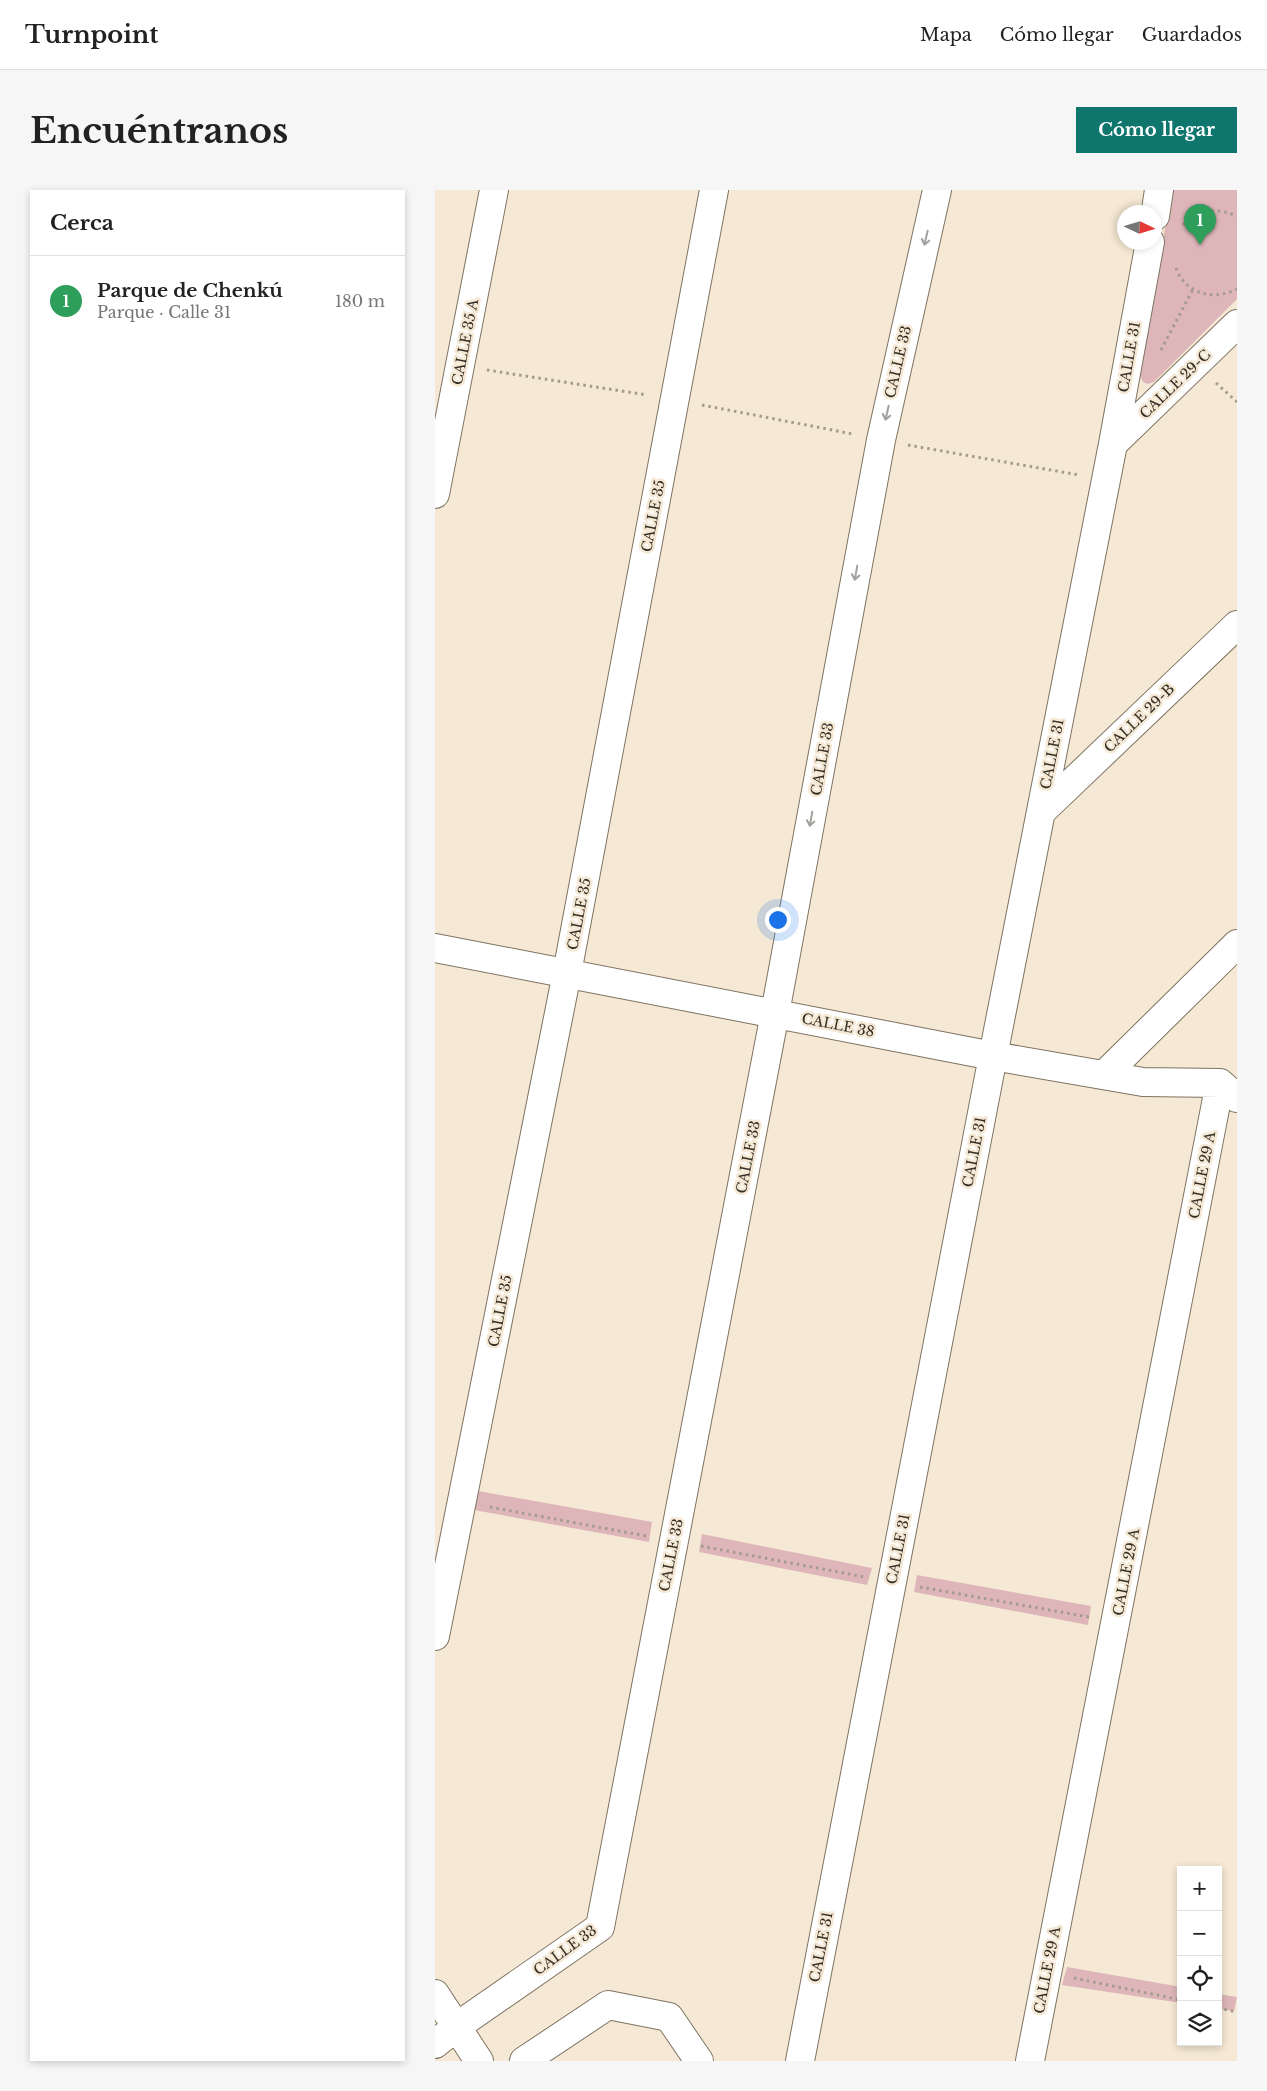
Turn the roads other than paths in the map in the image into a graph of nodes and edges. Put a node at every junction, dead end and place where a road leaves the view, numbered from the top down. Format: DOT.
graph roads {
  1 [pos="494,190"];
  2 [pos="714,190"];
  3 [pos="937,190"];
  4 [pos="1159,190"];
  5 [pos="1157,205"];
  6 [pos="1149,250"];
  7 [pos="1237,324"];
  8 [pos="1113,444"];
  9 [pos="435,494"];
  10 [pos="1237,625"];
  11 [pos="1041,812"];
  12 [pos="1237,944"];
  13 [pos="435,948"];
  14 [pos="567,973"];
  15 [pos="775,1012"];
  16 [pos="993,1056"];
  17 [pos="1104,1075"];
  18 [pos="1228,1091"];
  19 [pos="435,1636"];
  20 [pos="435,1994"];
  21 [pos="456,2026"];
  22 [pos="435,2044"];
  23 [pos="479,2061"];
  24 [pos="524,2061"];
  25 [pos="699,2061"];
  26 [pos="800,2061"];
  27 [pos="1030,2061"];
  1 -- 9 [label="street, CALLE 35 A"];
  2 -- 14 [label="street, CALLE 35"];
  3 -- 15 [label="street, CALLE 33, one-way"];
  4 -- 5 [label="street"];
  6 -- 8 [label="street, CALLE 31"];
  7 -- 8 [label="street, CALLE 29-C"];
  8 -- 11 [label="street, CALLE 31"];
  10 -- 11 [label="street, CALLE 29-B"];
  11 -- 16 [label="street, CALLE 31"];
  12 -- 17 [label="street"];
  13 -- 14 [label="street, CALLE 38"];
  14 -- 15 [label="street, CALLE 38"];
  14 -- 19 [label="street, CALLE 35"];
  15 -- 16 [label="street, CALLE 38"];
  15 -- 21 [label="street, CALLE 33"];
  16 -- 17 [label="street, CALLE 38"];
  16 -- 26 [label="street, CALLE 31"];
  17 -- 18 [label="street, CALLE 38"];
  18 -- 27 [label="street, CALLE 29 A"];
  20 -- 21 [label="street"];
  21 -- 22 [label="street, CALLE 33"];
  21 -- 23 [label="street"];
  24 -- 25 [label="street"];
}
